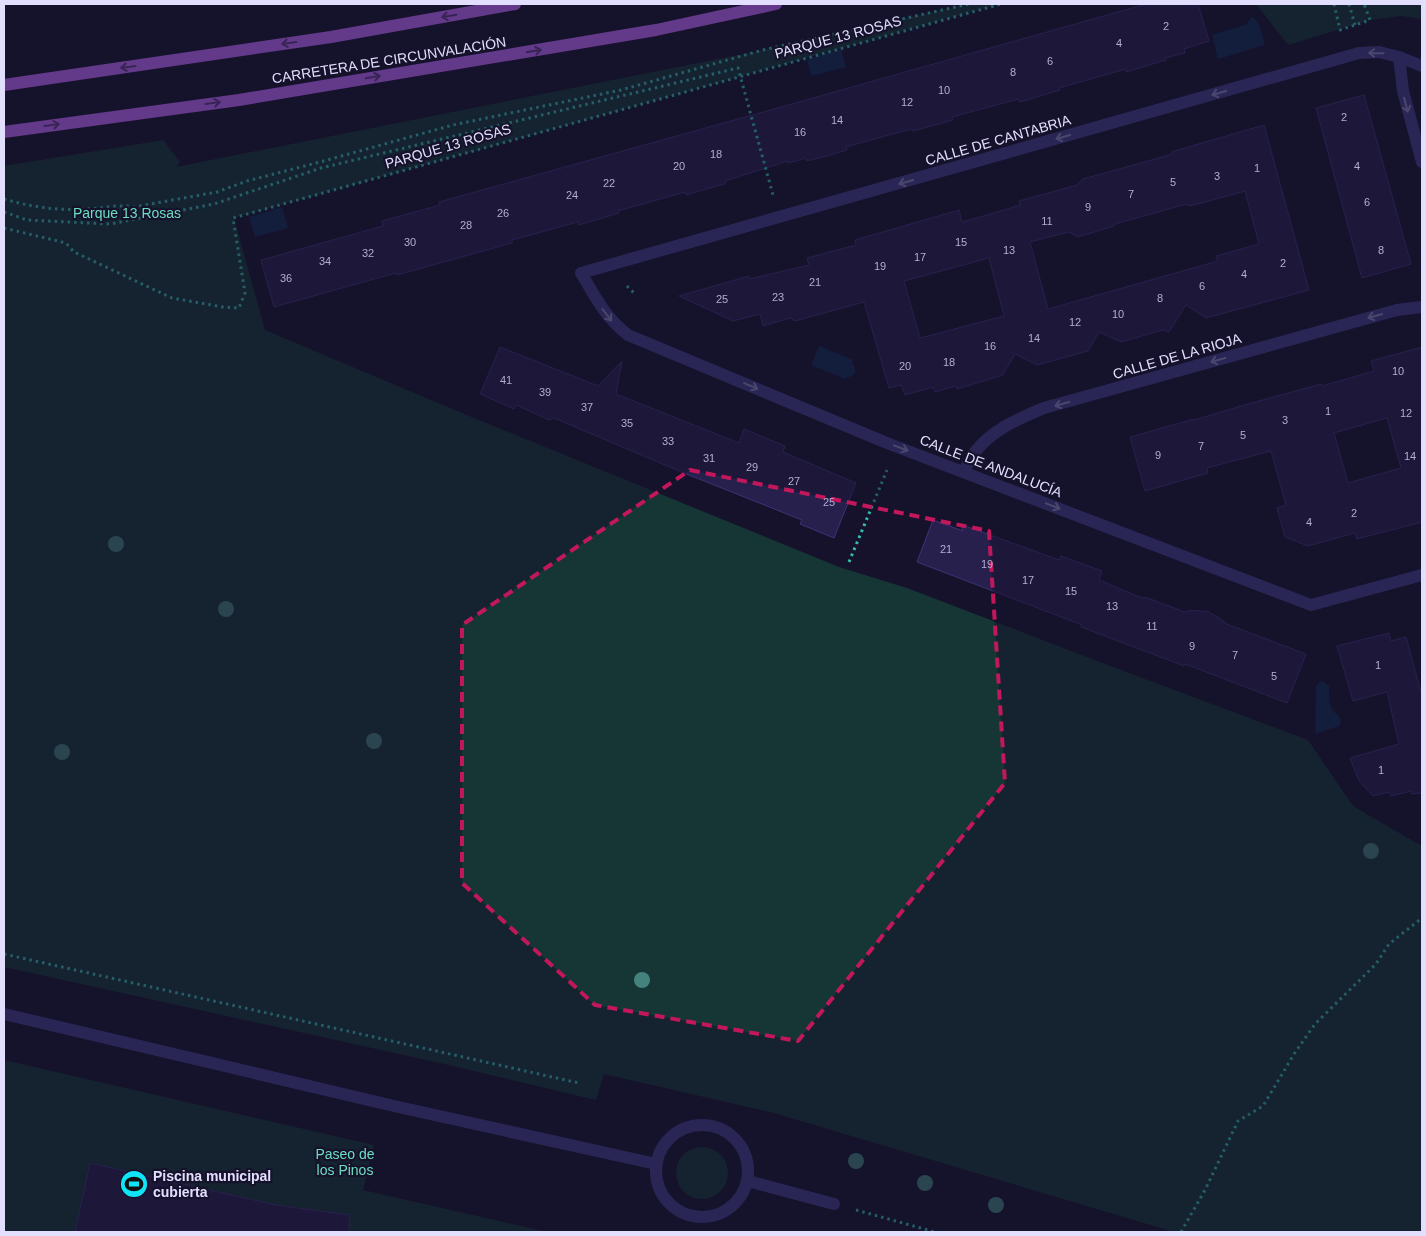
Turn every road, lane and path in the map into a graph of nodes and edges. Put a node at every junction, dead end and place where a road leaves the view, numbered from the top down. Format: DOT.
graph roads {
  1 [pos="515,4"];
  2 [pos="776,4"];
  3 [pos="968,4"];
  4 [pos="1001,4"];
  5 [pos="1334,4"];
  6 [pos="1364,4"];
  7 [pos="1399,57"];
  8 [pos="1422,66"];
  9 [pos="740,76"];
  10 [pos="4,85"];
  11 [pos="4,132"];
  12 [pos="1422,162"];
  13 [pos="773,195"];
  14 [pos="4,199"];
  15 [pos="4,212"];
  16 [pos="4,228"];
  17 [pos="581,273"];
  18 [pos="1422,307"];
  19 [pos="889,464"];
  20 [pos="964,472"];
  21 [pos="848,562"];
  22 [pos="1422,575"];
  23 [pos="1422,918"];
  24 [pos="4,954"];
  25 [pos="4,1014"];
  26 [pos="578,1083"];
  27 [pos="656,1164"];
  28 [pos="748,1181"];
  29 [pos="834,1204"];
  30 [pos="935,1232"];
  31 [pos="1181,1232"];
  1 -- 10 [label="main road, one-way"];
  11 -- 2 [label="main road, CARRETERA DE CIRCUNVALACIÓN, one-way"];
  3 -- 14 [label="path, PARQUE 13 ROSAS"];
  4 -- 9 [label="path, PARQUE 13 ROSAS"];
  5 -- 6 [label="path"];
  7 -- 8 [label="street, CALLE DE CANTABRIA"];
  7 -- 12 [label="street, one-way"];
  7 -- 17 [label="street, CALLE DE CANTABRIA, one-way"];
  9 -- 13 [label="path"];
  9 -- 15 [label="path"];
  9 -- 16 [label="path, PARQUE 13 ROSAS"];
  17 -- 20 [label="street, CALLE DE ANDALUCÍA, one-way"];
  18 -- 20 [label="street, CALLE DE LA RIOJA, one-way"];
  19 -- 21 [label="path"];
  20 -- 22 [label="street, CALLE DE ANDALUCÍA, one-way"];
  23 -- 31 [label="path"];
  24 -- 26 [label="path"];
  25 -- 27 [label="street"];
  27 -- 28 [label="street"];
  27 -- 28 [label="street"];
  28 -- 29 [label="street"];
  29 -- 30 [label="path"];
}
